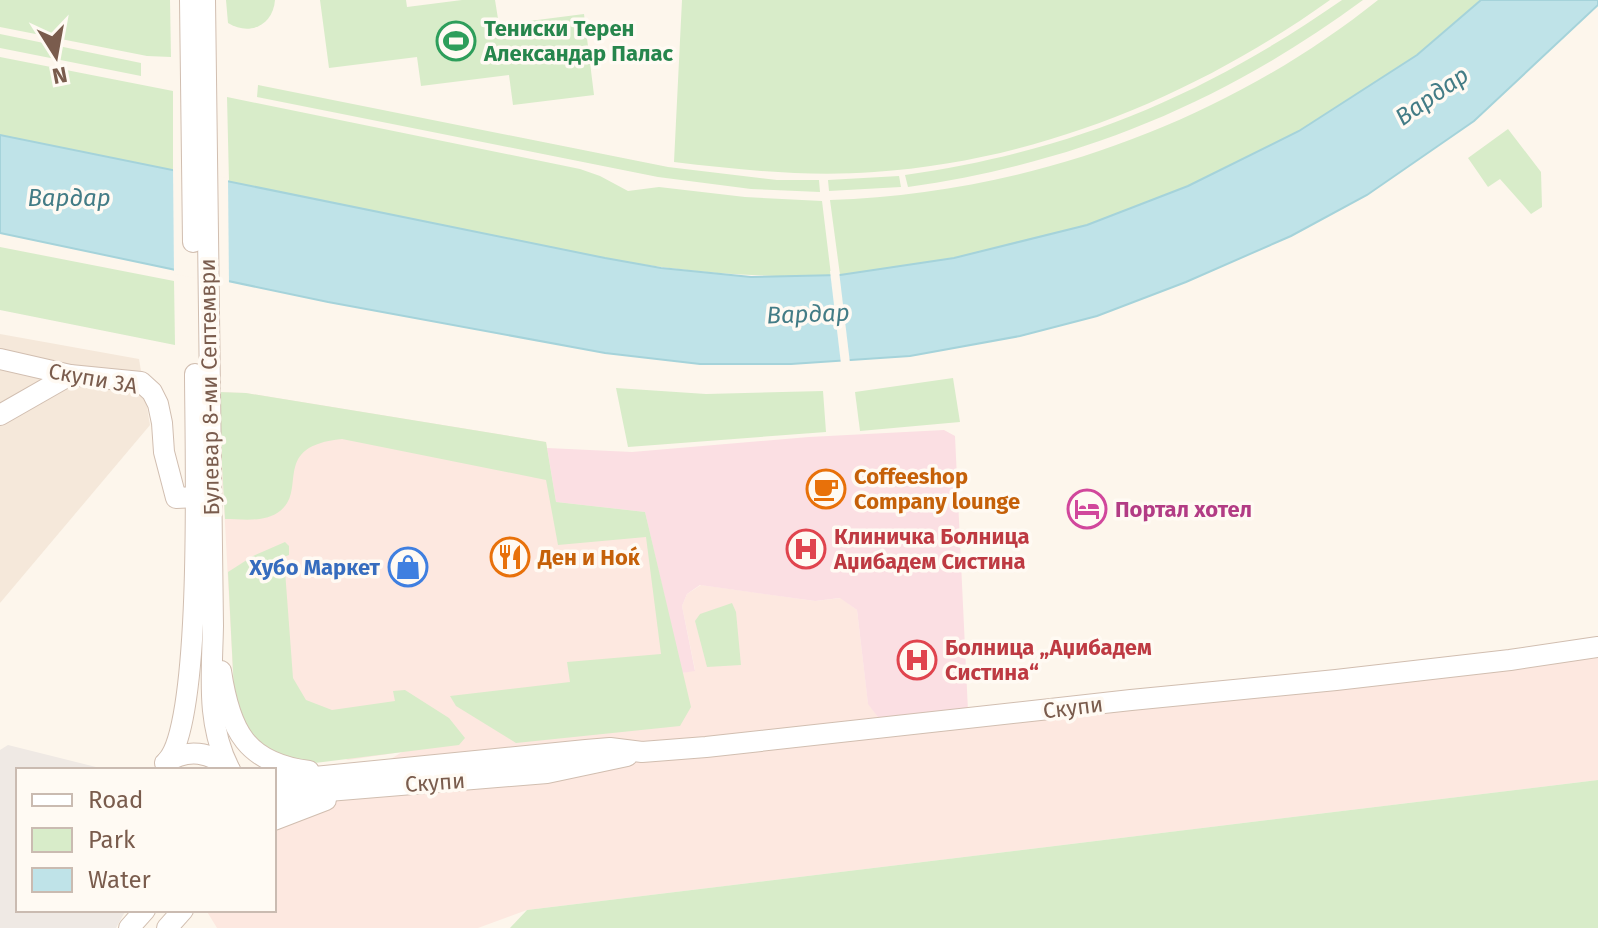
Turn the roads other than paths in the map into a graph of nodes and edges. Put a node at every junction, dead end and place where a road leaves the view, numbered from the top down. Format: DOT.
graph roads {
  1 [pos="190,0"];
  2 [pos="205,0"];
  3 [pos="198,71"];
  4 [pos="0,359"];
  5 [pos="70,375"];
  6 [pos="202,380"];
  7 [pos="0,415"];
  8 [pos="197,497"];
  9 [pos="213,626"];
  10 [pos="1598,647"];
  11 [pos="642,752"];
  12 [pos="162,765"];
  13 [pos="227,768"];
  14 [pos="229,768"];
  15 [pos="353,774"];
  16 [pos="276,781"];
  17 [pos="397,785"];
  18 [pos="276,800"];
  19 [pos="276,819"];
  20 [pos="143,912"];
  21 [pos="181,912"];
  22 [pos="129,928"];
  23 [pos="167,928"];
  1 -- 3 [label="street, Булевар 8-ми Септември"];
  2 -- 3 [label="street, Булевар 8-ми Септември"];
  3 -- 6 [label="street, Булевар 8-ми Септември"];
  4 -- 5 [label="street, Скупи 3А"];
  5 -- 7 [label="street"];
  5 -- 8 [label="street, Скупи 3А"];
  6 -- 8 [label="street, Булевар 8-ми Септември"];
  6 -- 9 [label="street, Булевар 8-ми Септември"];
  8 -- 12 [label="street, Булевар 8-ми Септември"];
  9 -- 14 [label="street, Булевар 8-ми Септември"];
  9 -- 15 [label="street"];
  10 -- 11 [label="street, Скупи"];
  11 -- 15 [label="street, Скупи"];
  11 -- 17 [label="street, Скупи"];
  12 -- 13 [label="street"];
  15 -- 16 [label="street, Скупи"];
  17 -- 18 [label="street, Скупи"];
  17 -- 19 [label="street"];
  20 -- 22 [label="street"];
  21 -- 23 [label="street"];
}
